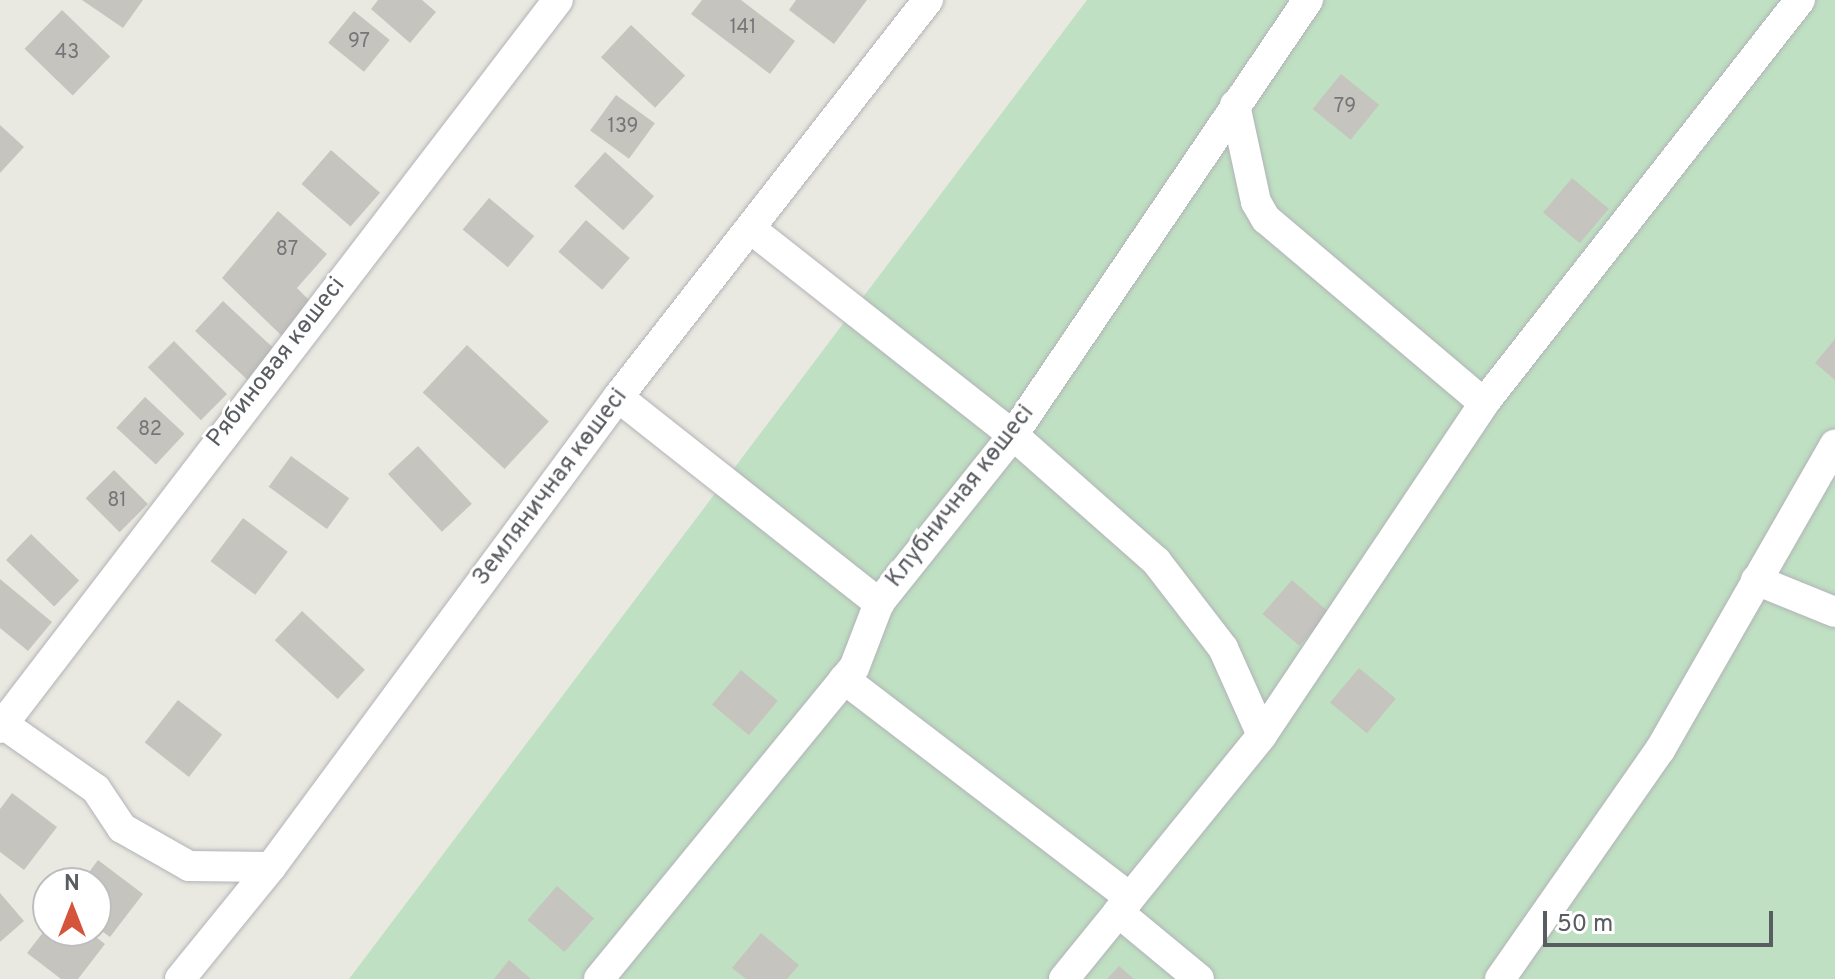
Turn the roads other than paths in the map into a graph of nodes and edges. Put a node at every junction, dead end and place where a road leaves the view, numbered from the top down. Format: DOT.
graph roads {
  1 [pos="558,0"];
  2 [pos="928,0"];
  3 [pos="1308,0"];
  4 [pos="1800,0"];
  5 [pos="1235,105"];
  6 [pos="751,229"];
  7 [pos="618,397"];
  8 [pos="1484,403"];
  9 [pos="1013,435"];
  10 [pos="1835,445"];
  11 [pos="1756,580"];
  12 [pos="879,603"];
  13 [pos="1835,612"];
  14 [pos="844,679"];
  15 [pos="1,726"];
  16 [pos="1262,735"];
  17 [pos="271,867"];
  18 [pos="1124,905"];
  19 [pos="180,979"];
  20 [pos="599,979"];
  21 [pos="1064,979"];
  22 [pos="1199,979"];
  23 [pos="1500,979"];
  1 -- 15 [label="street, Рябиновая көшесі"];
  2 -- 6 [label="street, Земляничная көшесі"];
  3 -- 5 [label="street, Клубничная көшесі"];
  4 -- 8 [label="street"];
  5 -- 8 [label="street"];
  5 -- 9 [label="street, Клубничная көшесі"];
  6 -- 7 [label="street, Земляничная көшесі"];
  6 -- 9 [label="street"];
  7 -- 12 [label="street"];
  7 -- 17 [label="street, Земляничная көшесі"];
  8 -- 16 [label="street"];
  9 -- 12 [label="street, Клубничная көшесі"];
  9 -- 16 [label="street"];
  10 -- 11 [label="street"];
  11 -- 13 [label="street"];
  11 -- 23 [label="street"];
  12 -- 14 [label="street, Клубничная көшесі"];
  14 -- 18 [label="street"];
  14 -- 20 [label="street, Клубничная көшесі"];
  15 -- 17 [label="street"];
  16 -- 18 [label="street"];
  17 -- 19 [label="street, Земляничная көшесі"];
  18 -- 21 [label="street"];
  18 -- 22 [label="street"];
}
